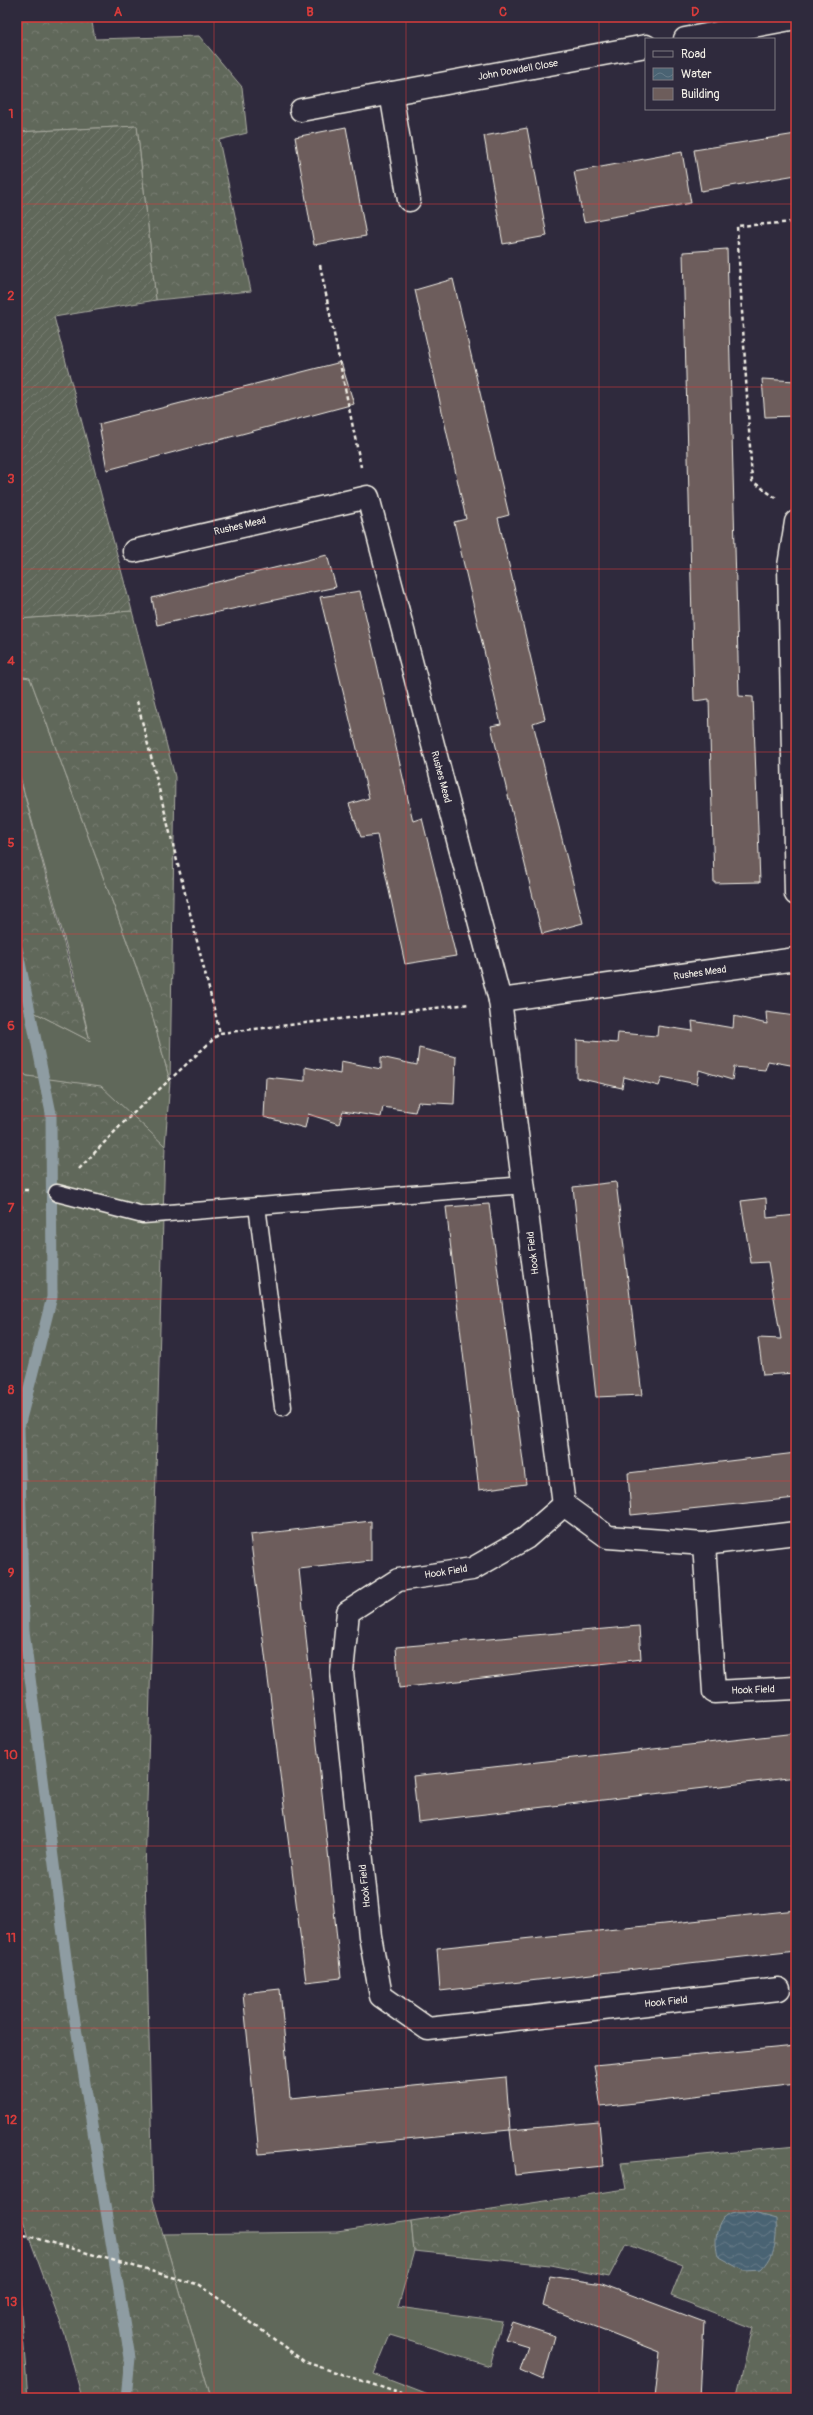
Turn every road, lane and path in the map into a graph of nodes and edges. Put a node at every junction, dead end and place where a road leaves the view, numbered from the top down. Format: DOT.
graph roads {
  1 [pos="796,18"];
  2 [pos="690,38"];
  3 [pos="645,46"];
  4 [pos="390,93"];
  5 [pos="301,110"];
  6 [pos="409,200"];
  7 [pos="796,222"];
  8 [pos="320,265"];
  9 [pos="368,497"];
  10 [pos="777,499"];
  11 [pos="796,522"];
  12 [pos="134,551"];
  13 [pos="137,701"];
  14 [pos="796,894"];
  15 [pos="796,960"];
  16 [pos="500,1000"];
  17 [pos="220,1033"];
  18 [pos="525,1185"];
  19 [pos="17,1190"];
  20 [pos="57,1193"];
  21 [pos="257,1206"];
  22 [pos="283,1407"];
  23 [pos="564,1505"];
  24 [pos="796,1533"];
  25 [pos="704,1544"];
  26 [pos="796,1688"];
  27 [pos="780,1989"];
  28 [pos="17,2233"];
  29 [pos="414,2398"];
  1 -- 2 [label="street"];
  3 -- 4 [label="street, John Dowdell Close"];
  4 -- 5 [label="street, John Dowdell Close"];
  4 -- 6 [label="street"];
  7 -- 10 [label="path"];
  8 -- 9 [label="path"];
  9 -- 12 [label="street, Rushes Mead"];
  9 -- 16 [label="street, Rushes Mead"];
  11 -- 14 [label="street"];
  13 -- 17 [label="path"];
  15 -- 16 [label="street, Rushes Mead"];
  16 -- 17 [label="path"];
  16 -- 18 [label="street, Hook Field"];
  17 -- 20 [label="path"];
  18 -- 21 [label="lane"];
  18 -- 23 [label="street, Hook Field"];
  19 -- 20 [label="path"];
  20 -- 21 [label="lane"];
  21 -- 22 [label="lane"];
  23 -- 25 [label="street"];
  23 -- 27 [label="street, Hook Field"];
  24 -- 25 [label="street"];
  25 -- 26 [label="street, Hook Field"];
  28 -- 29 [label="path"];
}
